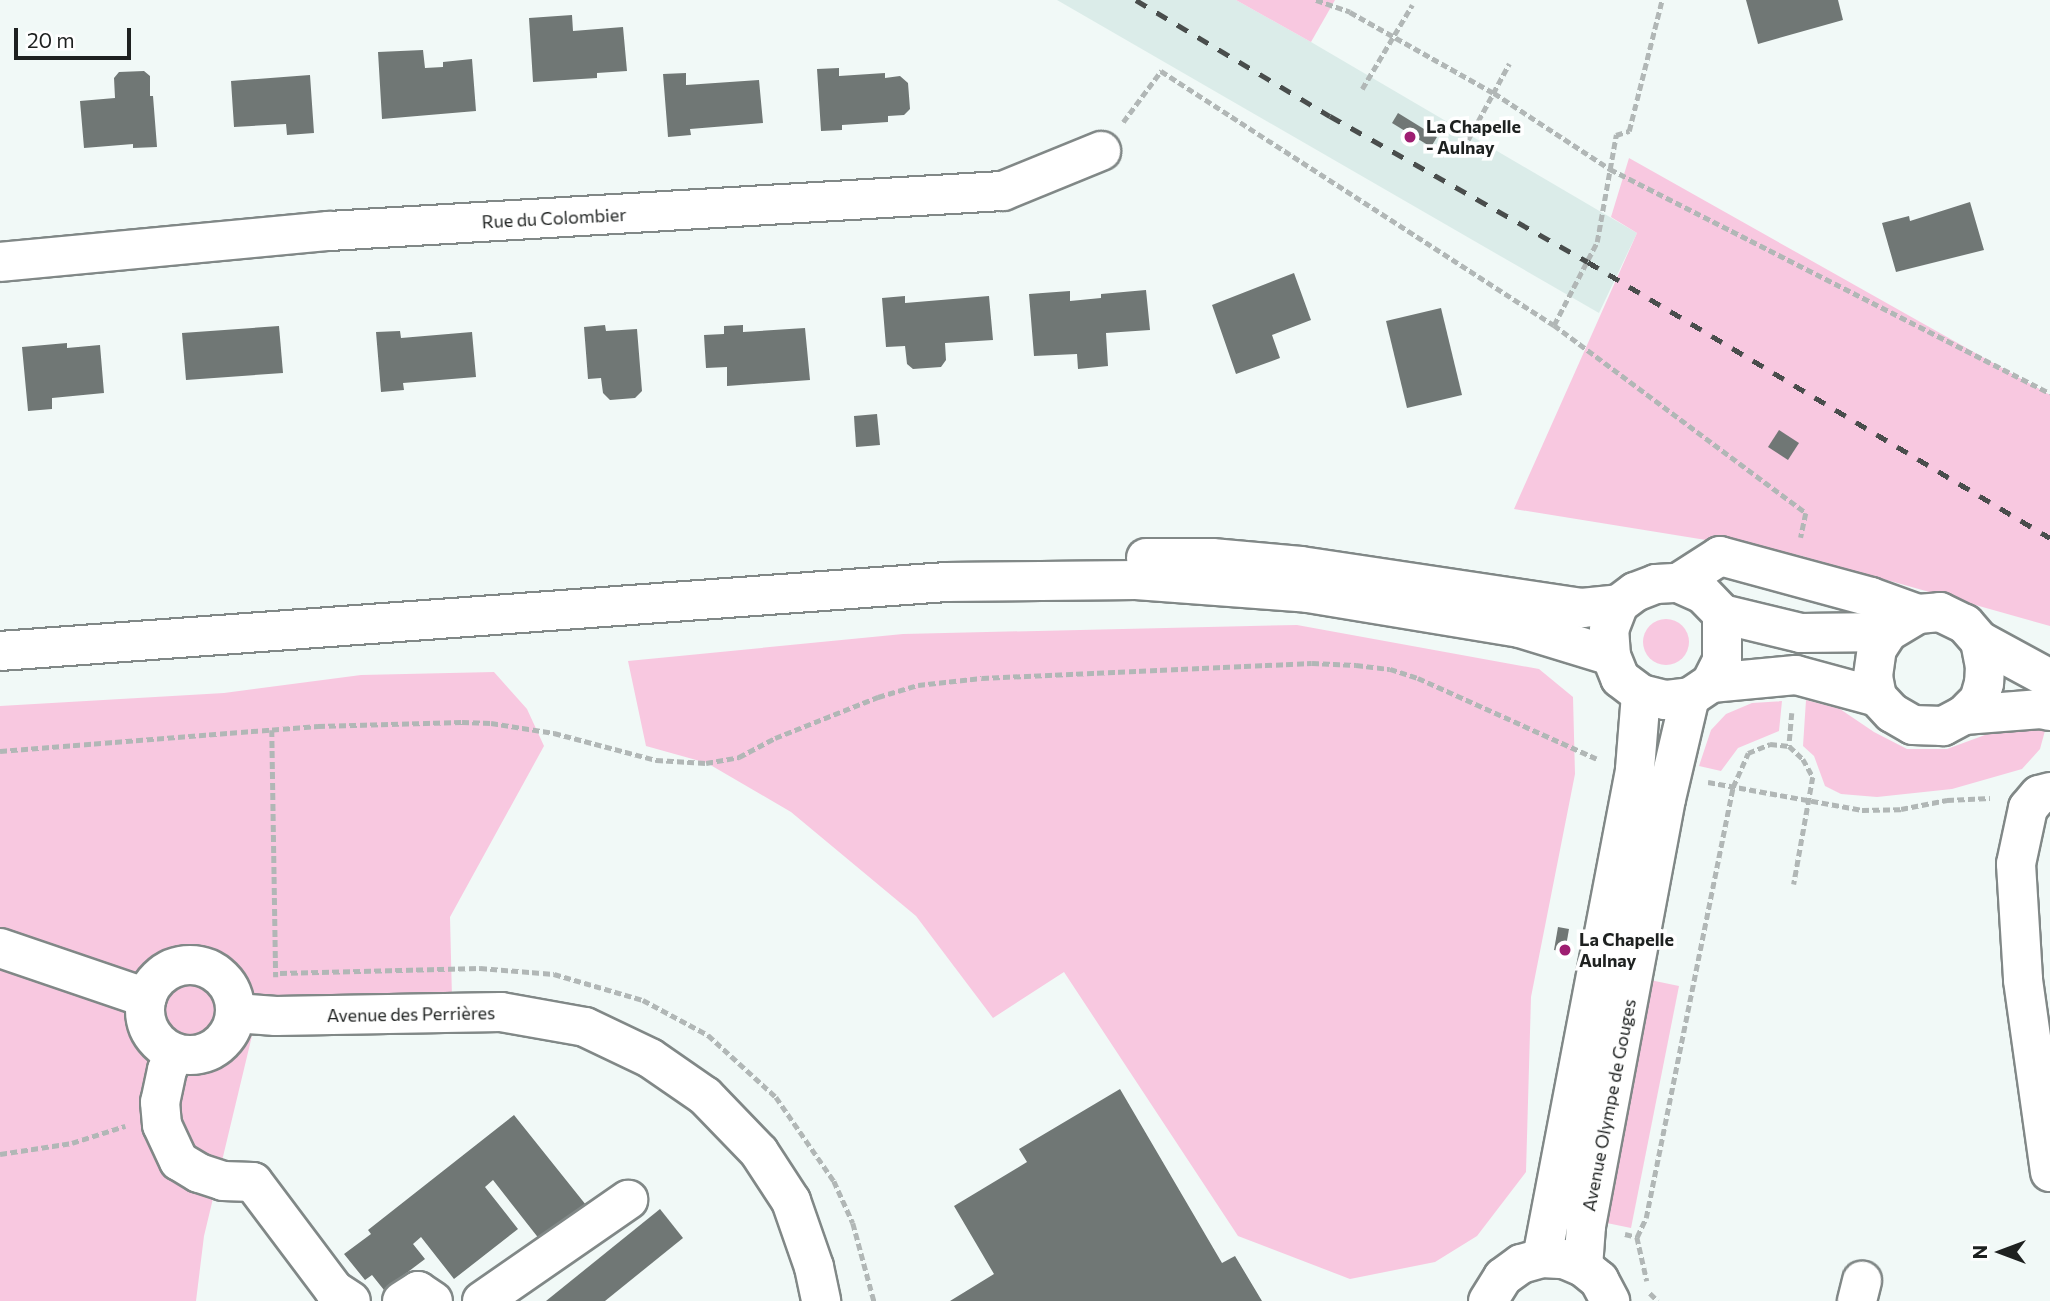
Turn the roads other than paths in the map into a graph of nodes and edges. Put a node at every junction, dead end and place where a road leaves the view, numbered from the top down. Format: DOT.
graph roads {
  1 [pos="1101,150"];
  2 [pos="0,262"];
  3 [pos="946,582"];
  4 [pos="1678,583"];
  5 [pos="1619,604"];
  6 [pos="1722,614"];
  7 [pos="1903,623"];
  8 [pos="1980,641"];
  9 [pos="0,651"];
  10 [pos="1611,656"];
  11 [pos="2050,679"];
  12 [pos="1701,690"];
  13 [pos="1641,694"];
  14 [pos="1877,696"];
  15 [pos="2050,711"];
  16 [pos="1964,715"];
  17 [pos="2039,800"];
  18 [pos="0,948"];
  19 [pos="147,998"];
  20 [pos="234,1013"];
  21 [pos="174,1053"];
  22 [pos="2050,1172"];
  23 [pos="628,1200"];
  24 [pos="1542,1258"];
  25 [pos="1583,1267"];
  26 [pos="334,1297"];
  27 [pos="402,1301"];
  28 [pos="433,1301"];
  29 [pos="482,1301"];
  30 [pos="821,1301"];
  31 [pos="1488,1301"];
  32 [pos="1610,1301"];
  1 -- 2 [label="street, Rue du Colombier"];
  3 -- 5 [label="street"];
  3 -- 9 [label="street"];
  3 -- 10 [label="street"];
  4 -- 5 [label="street"];
  4 -- 6 [label="street"];
  4 -- 7 [label="street"];
  5 -- 10 [label="street"];
  6 -- 7 [label="street"];
  6 -- 12 [label="street"];
  7 -- 8 [label="street"];
  7 -- 14 [label="street"];
  8 -- 11 [label="street"];
  8 -- 16 [label="street"];
  10 -- 13 [label="street"];
  12 -- 13 [label="street"];
  12 -- 14 [label="street"];
  12 -- 25 [label="street, Avenue Olympe de Gouges"];
  13 -- 24 [label="street, Avenue Olympe de Gouges"];
  14 -- 16 [label="street"];
  15 -- 16 [label="street"];
  17 -- 22 [label="street"];
  18 -- 19 [label="street"];
  19 -- 20 [label="street"];
  19 -- 21 [label="street"];
  20 -- 21 [label="street"];
  20 -- 30 [label="street, Avenue des Perrières"];
  21 -- 26 [label="street"];
  23 -- 29 [label="street"];
  24 -- 25 [label="street"];
  24 -- 31 [label="street"];
  25 -- 32 [label="street"];
  27 -- 28 [label="street"];
}
